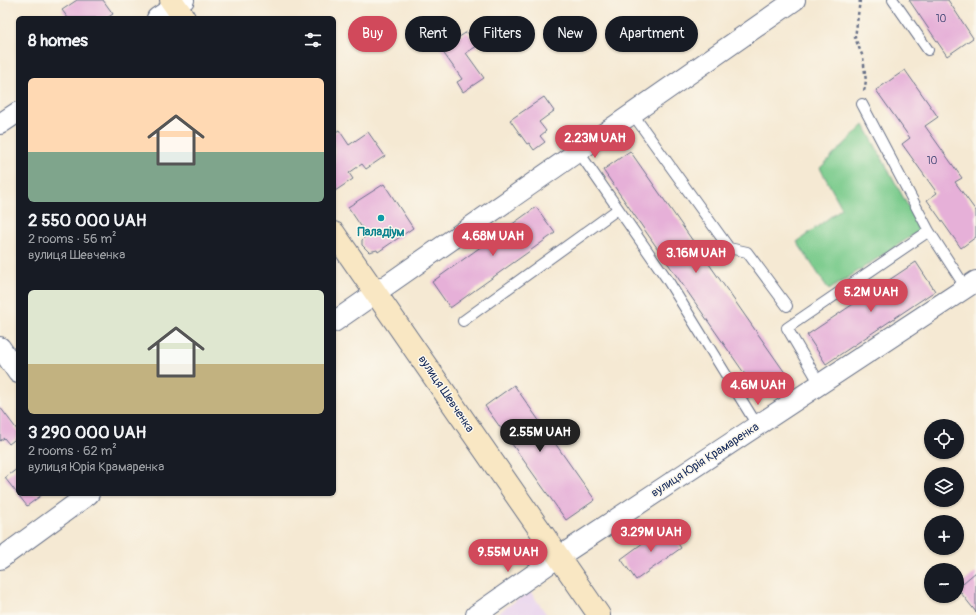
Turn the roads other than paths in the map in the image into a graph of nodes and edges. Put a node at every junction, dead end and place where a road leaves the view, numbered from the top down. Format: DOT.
graph roads {
  1 [pos="894,0"];
  2 [pos="786,2"];
  3 [pos="179,6"];
  4 [pos="161,16"];
  5 [pos="928,50"];
  6 [pos="862,104"];
  7 [pos="16,113"];
  8 [pos="632,113"];
  9 [pos="0,124"];
  10 [pos="578,151"];
  11 [pos="618,209"];
  12 [pos="929,231"];
  13 [pos="336,235"];
  14 [pos="971,284"];
  15 [pos="376,292"];
  16 [pos="787,306"];
  17 [pos="463,320"];
  18 [pos="336,321"];
  19 [pos="0,347"];
  20 [pos="16,370"];
  21 [pos="820,384"];
  22 [pos="757,426"];
  23 [pos="86,496"];
  24 [pos="557,558"];
  25 [pos="0,559"];
  26 [pos="476,615"];
  27 [pos="598,615"];
  1 -- 5 [label="lane"];
  2 -- 8 [label="street"];
  3 -- 4 [label="street"];
  6 -- 12 [label="lane"];
  7 -- 9 [label="street"];
  8 -- 10 [label="street"];
  8 -- 16 [label="lane"];
  10 -- 11 [label="lane"];
  10 -- 15 [label="street"];
  11 -- 17 [label="lane"];
  11 -- 22 [label="lane"];
  12 -- 14 [label="lane"];
  12 -- 21 [label="lane"];
  13 -- 15 [label="street, вулиця Шевченка"];
  14 -- 21 [label="street, вулиця Юрія Крамаренка"];
  15 -- 18 [label="street"];
  15 -- 24 [label="street, вулиця Шевченка"];
  19 -- 20 [label="street"];
  21 -- 22 [label="street, вулиця Юрія Крамаренка"];
  22 -- 24 [label="street, вулиця Юрія Крамаренка"];
  23 -- 25 [label="street"];
  24 -- 26 [label="street, вулиця Юрія Крамаренка"];
  24 -- 27 [label="street, вулиця Шевченка"];
}
